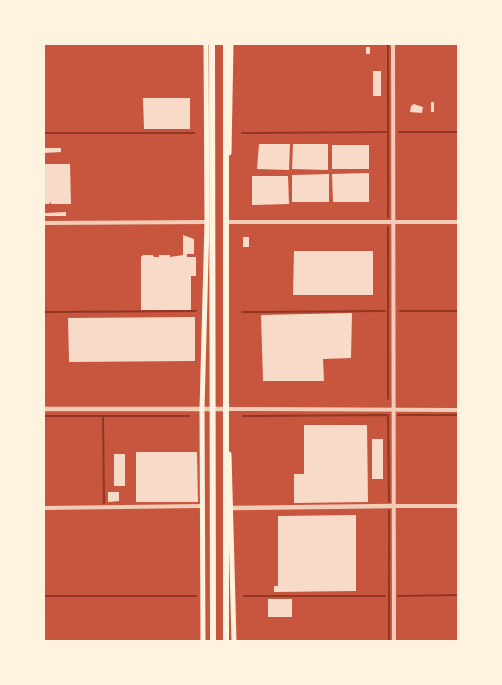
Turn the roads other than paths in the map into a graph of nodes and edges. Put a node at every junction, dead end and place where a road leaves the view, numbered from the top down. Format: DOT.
graph roads {
  1 [pos="206,44"];
  2 [pos="212,44"];
  3 [pos="226,44"];
  4 [pos="231,44"];
  5 [pos="393,44"];
  6 [pos="207,222"];
  7 [pos="228,222"];
  8 [pos="458,222"];
  9 [pos="44,223"];
  10 [pos="394,223"];
  11 [pos="44,409"];
  12 [pos="202,409"];
  13 [pos="229,409"];
  14 [pos="394,410"];
  15 [pos="458,410"];
  16 [pos="202,506"];
  17 [pos="394,506"];
  18 [pos="458,506"];
  19 [pos="44,508"];
  20 [pos="230,508"];
  21 [pos="203,641"];
  22 [pos="213,641"];
  23 [pos="226,641"];
  24 [pos="234,641"];
  25 [pos="394,641"];
  1 -- 6 [label="main road"];
  2 -- 22 [label="highway"];
  3 -- 23 [label="highway"];
  4 -- 7 [label="main road"];
  5 -- 10 [label="street"];
  6 -- 9 [label="street"];
  6 -- 12 [label="main road"];
  7 -- 10 [label="street"];
  7 -- 13 [label="main road"];
  8 -- 10 [label="street"];
  10 -- 14 [label="street"];
  11 -- 12 [label="street"];
  12 -- 13 [label="street"];
  12 -- 16 [label="main road"];
  13 -- 14 [label="street"];
  13 -- 20 [label="main road"];
  14 -- 15 [label="street"];
  14 -- 17 [label="street"];
  16 -- 19 [label="street"];
  16 -- 21 [label="main road"];
  17 -- 18 [label="street"];
  17 -- 20 [label="street"];
  17 -- 25 [label="street"];
  20 -- 24 [label="main road"];
}
